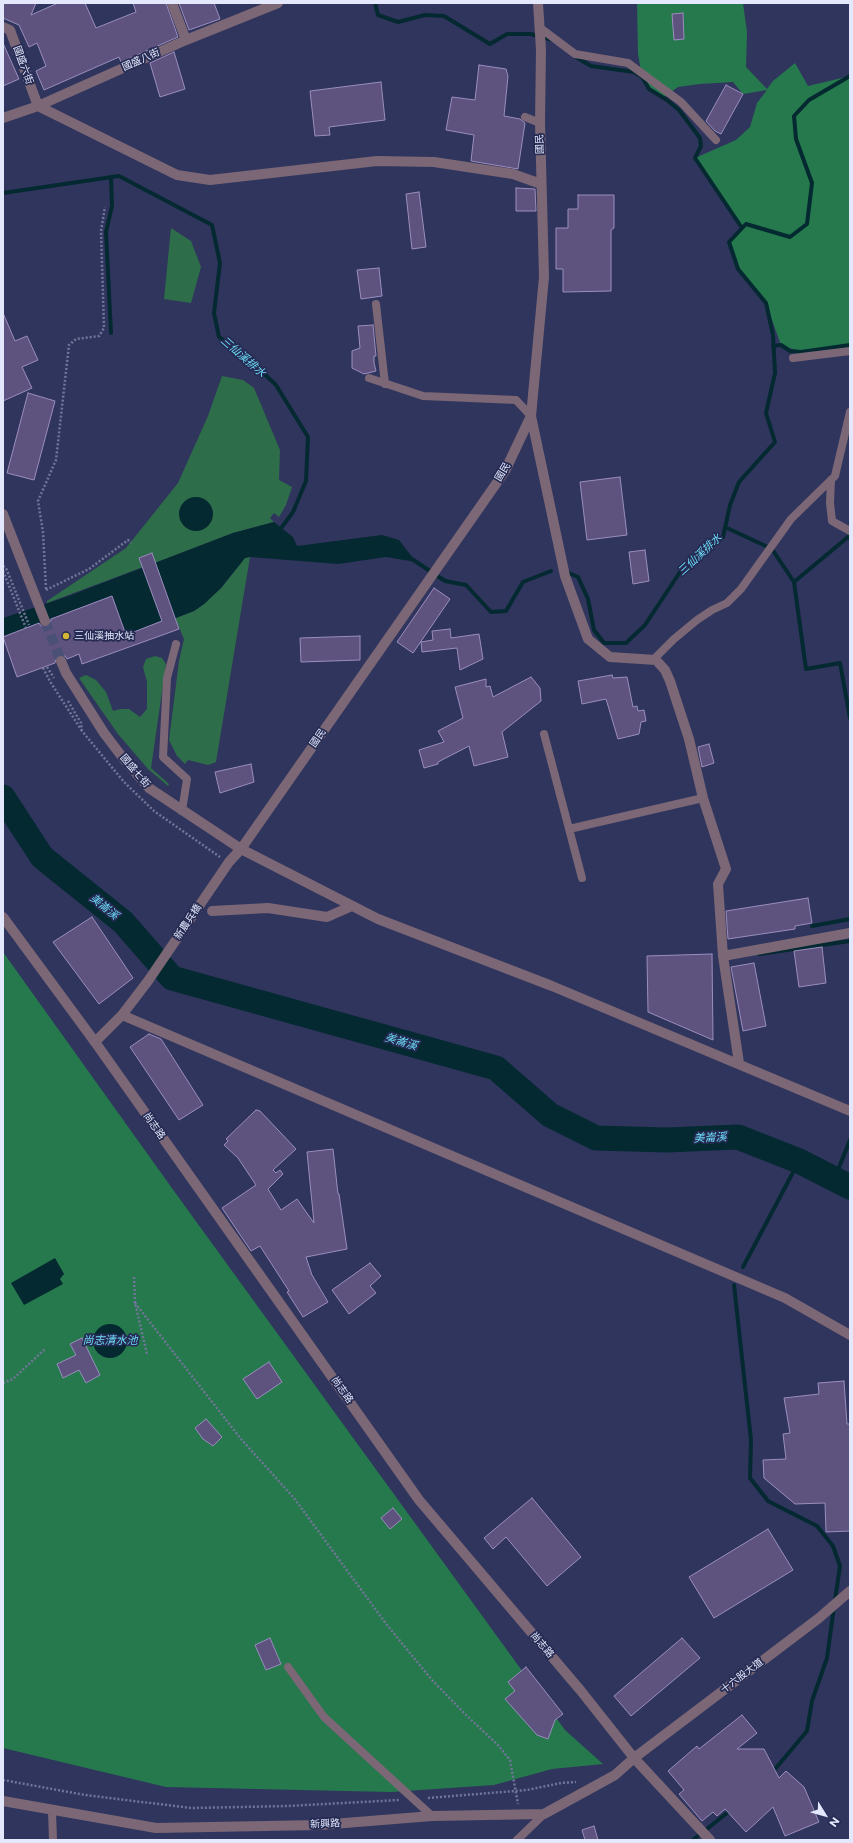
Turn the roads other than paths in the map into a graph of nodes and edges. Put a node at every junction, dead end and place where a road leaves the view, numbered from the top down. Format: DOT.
graph roads {
  1 [pos="172,3"];
  2 [pos="278,3"];
  3 [pos="538,3"];
  4 [pos="3,27"];
  5 [pos="539,27"];
  6 [pos="186,40"];
  7 [pos="38,106"];
  8 [pos="525,117"];
  9 [pos="3,118"];
  10 [pos="540,123"];
  11 [pos="716,140"];
  12 [pos="541,184"];
  13 [pos="376,304"];
  14 [pos="850,351"];
  15 [pos="793,358"];
  16 [pos="369,378"];
  17 [pos="385,384"];
  18 [pos="850,412"];
  19 [pos="532,416"];
  20 [pos="831,480"];
  21 [pos="3,514"];
  22 [pos="850,531"];
  23 [pos="45,621"];
  24 [pos="176,644"];
  25 [pos="654,660"];
  26 [pos="61,661"];
  27 [pos="544,734"];
  28 [pos="703,798"];
  29 [pos="182,811"];
  30 [pos="568,829"];
  31 [pos="241,849"];
  32 [pos="229,862"];
  33 [pos="582,878"];
  34 [pos="352,906"];
  35 [pos="212,911"];
  36 [pos="3,917"];
  37 [pos="850,933"];
  38 [pos="723,956"];
  39 [pos="122,1015"];
  40 [pos="95,1042"];
  41 [pos="739,1064"];
  42 [pos="850,1111"];
  43 [pos="850,1335"];
  44 [pos="850,1591"];
  45 [pos="288,1667"];
  46 [pos="634,1758"];
  47 [pos="3,1801"];
  48 [pos="52,1811"];
  49 [pos="544,1814"];
  50 [pos="432,1816"];
  51 [pos="53,1840"];
  52 [pos="517,1840"];
  53 [pos="710,1840"];
  1 -- 6 [label="street"];
  2 -- 6 [label="street, 國盛八街"];
  3 -- 5 [label="street, 國民"];
  4 -- 7 [label="street, 國盛六街"];
  5 -- 10 [label="street, 國民"];
  5 -- 11 [label="lane"];
  6 -- 7 [label="street, 國盛八街"];
  7 -- 9 [label="street, 國盛八街"];
  7 -- 12 [label="street"];
  8 -- 10 [label="lane"];
  10 -- 12 [label="street, 國民"];
  12 -- 19 [label="street, 國民"];
  13 -- 17 [label="lane"];
  14 -- 15 [label="lane"];
  16 -- 17 [label="lane"];
  17 -- 19 [label="lane"];
  18 -- 20 [label="lane"];
  19 -- 25 [label="street"];
  19 -- 31 [label="street, 國民"];
  20 -- 22 [label="lane"];
  20 -- 25 [label="lane"];
  21 -- 23 [label="street"];
  24 -- 29 [label="lane"];
  25 -- 28 [label="street"];
  26 -- 29 [label="street, 國盛七街"];
  27 -- 30 [label="lane"];
  28 -- 30 [label="lane"];
  28 -- 38 [label="street"];
  29 -- 31 [label="street, 國盛七街"];
  30 -- 33 [label="lane"];
  31 -- 32 [label="street, 國民"];
  31 -- 34 [label="street, 國盛七街"];
  32 -- 39 [label="street, 新農兵橋"];
  34 -- 35 [label="street"];
  34 -- 41 [label="street, 國盛七街"];
  36 -- 40 [label="street, 尚志路"];
  37 -- 38 [label="street"];
  38 -- 41 [label="street"];
  39 -- 40 [label="street, 新農兵橋"];
  39 -- 43 [label="street"];
  40 -- 46 [label="street, 尚志路"];
  41 -- 42 [label="street, 國盛七街"];
  44 -- 46 [label="street, 十六股大道"];
  45 -- 50 [label="lane"];
  46 -- 49 [label="street, 新興路"];
  46 -- 53 [label="street, 尚志路"];
  47 -- 48 [label="street, 新興路"];
  48 -- 50 [label="street, 新興路"];
  48 -- 51 [label="lane"];
  49 -- 50 [label="street, 新興路"];
  49 -- 52 [label="lane"];
}
